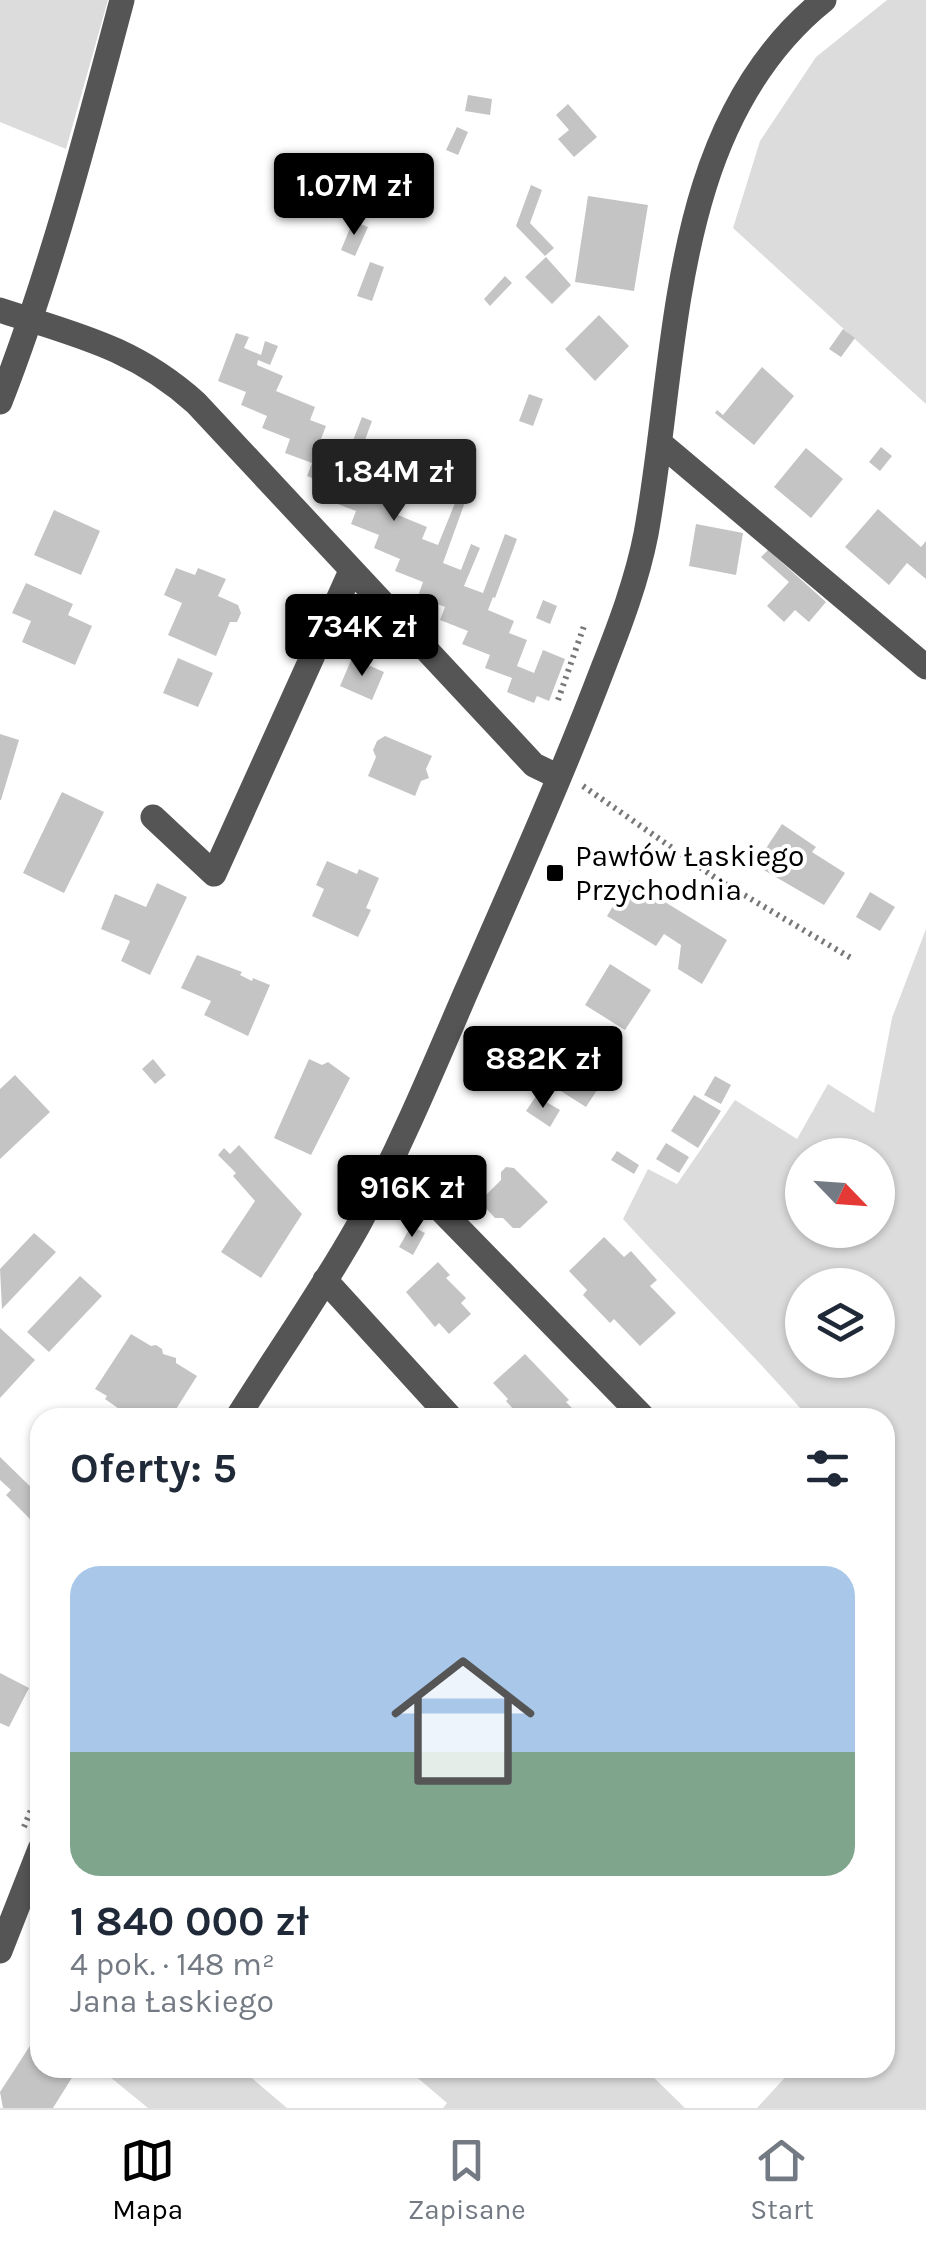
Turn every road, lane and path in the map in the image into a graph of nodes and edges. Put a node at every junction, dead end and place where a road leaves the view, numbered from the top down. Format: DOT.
graph roads {
  1 [pos="122,0"];
  2 [pos="824,0"];
  3 [pos="0,310"];
  4 [pos="32,320"];
  5 [pos="0,402"];
  6 [pos="660,443"];
  7 [pos="351,571"];
  8 [pos="584,626"];
  9 [pos="926,666"];
  10 [pos="556,709"];
  11 [pos="560,776"];
  12 [pos="153,818"];
  13 [pos="851,958"];
  14 [pos="392,1160"];
  15 [pos="325,1280"];
  16 [pos="243,1408"];
  17 [pos="443,1408"];
  18 [pos="634,1408"];
  19 [pos="30,1875"];
  20 [pos="0,1951"];
  1 -- 4 [label="street"];
  2 -- 6 [label="street"];
  3 -- 4 [label="street"];
  4 -- 5 [label="street"];
  4 -- 7 [label="street"];
  6 -- 9 [label="street"];
  6 -- 11 [label="street"];
  7 -- 11 [label="street"];
  7 -- 12 [label="street"];
  8 -- 10 [label="path"];
  11 -- 13 [label="path"];
  11 -- 14 [label="street"];
  14 -- 15 [label="street"];
  14 -- 18 [label="street"];
  15 -- 16 [label="street"];
  15 -- 17 [label="street"];
  19 -- 20 [label="street"];
}
